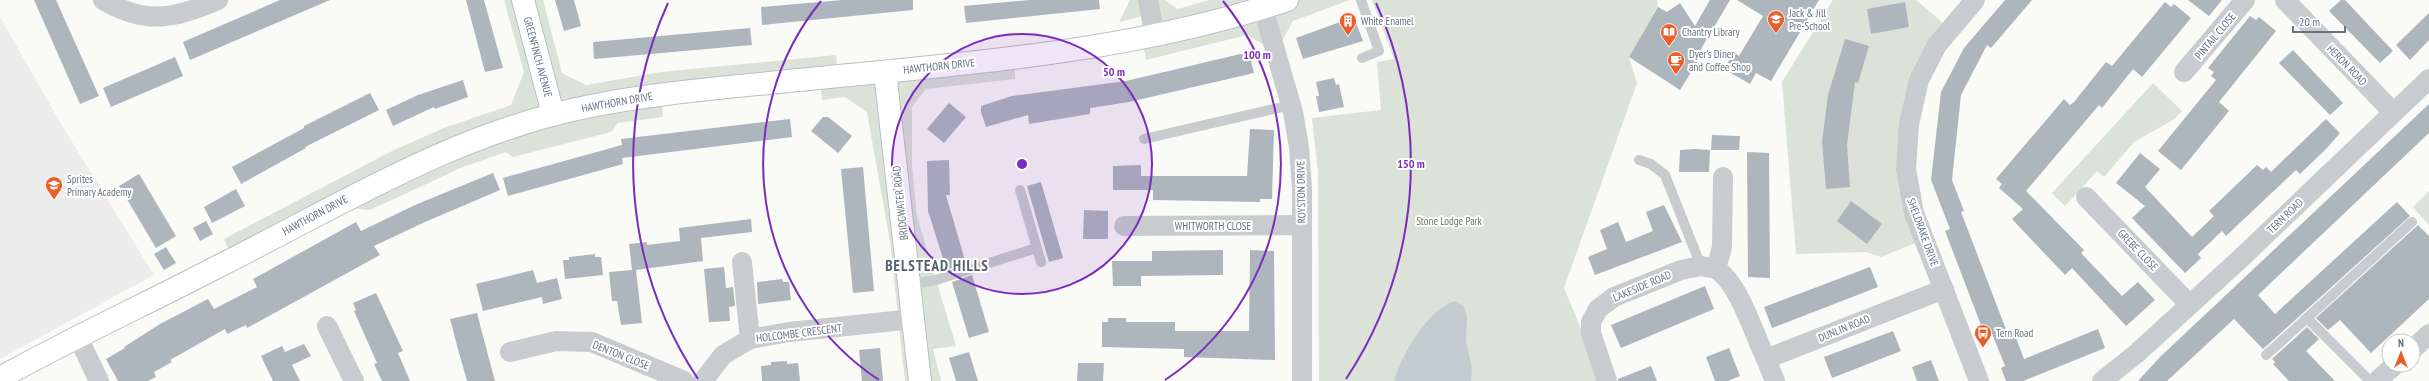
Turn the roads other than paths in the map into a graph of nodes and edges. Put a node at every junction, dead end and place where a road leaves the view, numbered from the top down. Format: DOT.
graph roads {
  1 [pos="103,0"];
  2 [pos="218,0"];
  3 [pos="523,0"];
  4 [pos="1148,0"];
  5 [pos="1286,0"];
  6 [pos="1361,0"];
  7 [pos="1975,0"];
  8 [pos="2245,0"];
  9 [pos="2285,0"];
  10 [pos="1263,8"];
  11 [pos="1155,36"];
  12 [pos="1362,58"];
  13 [pos="885,72"];
  14 [pos="2184,72"];
  15 [pos="2429,79"];
  16 [pos="1291,105"];
  17 [pos="2392,112"];
  18 [pos="553,114"];
  19 [pos="1144,139"];
  20 [pos="1639,160"];
  21 [pos="1723,177"];
  22 [pos="1020,190"];
  23 [pos="2086,197"];
  24 [pos="2412,222"];
  25 [pos="1302,225"];
  26 [pos="1124,226"];
  27 [pos="1036,248"];
  28 [pos="742,262"];
  29 [pos="1041,262"];
  30 [pos="1708,268"];
  31 [pos="909,284"];
  32 [pos="1944,289"];
  33 [pos="2189,304"];
  34 [pos="2307,318"];
  35 [pos="913,319"];
  36 [pos="327,326"];
  37 [pos="2429,334"];
  38 [pos="77,335"];
  39 [pos="750,339"];
  40 [pos="2421,341"];
  41 [pos="510,352"];
  42 [pos="2266,355"];
  43 [pos="1766,359"];
  44 [pos="2386,373"];
  45 [pos="0,378"];
  46 [pos="349,379"];
  47 [pos="99,381"];
  48 [pos="684,381"];
  49 [pos="703,381"];
  50 [pos="920,381"];
  51 [pos="1302,381"];
  52 [pos="1607,381"];
  53 [pos="1774,381"];
  54 [pos="1979,381"];
  55 [pos="2102,381"];
  56 [pos="2370,381"];
  57 [pos="2377,381"];
  1 -- 2 [label="street"];
  3 -- 18 [label="street, GREENFINCH AVENUE"];
  4 -- 11 [label="street"];
  5 -- 10 [label="street, HAWTHORN DRIVE"];
  6 -- 12 [label="lane"];
  7 -- 32 [label="street, SHELDRAKE DRIVE"];
  8 -- 14 [label="street, PINTAIL CLOSE"];
  9 -- 17 [label="street, HERON ROAD"];
  10 -- 11 [label="street, HAWTHORN DRIVE"];
  10 -- 16 [label="street, ROYSTON DRIVE"];
  11 -- 13 [label="street, HAWTHORN DRIVE"];
  13 -- 18 [label="street, HAWTHORN DRIVE"];
  13 -- 31 [label="street, BRIDGWATER ROAD"];
  15 -- 17 [label="street, TERN ROAD"];
  16 -- 19 [label="lane"];
  16 -- 25 [label="street, ROYSTON DRIVE"];
  17 -- 33 [label="street, TERN ROAD"];
  18 -- 38 [label="street, HAWTHORN DRIVE"];
  20 -- 30 [label="lane"];
  21 -- 30 [label="street"];
  22 -- 27 [label="lane"];
  23 -- 33 [label="street, GREBE CLOSE"];
  24 -- 34 [label="lane"];
  25 -- 26 [label="street, WHITWORTH CLOSE"];
  25 -- 51 [label="street, ROYSTON DRIVE"];
  27 -- 29 [label="lane"];
  27 -- 31 [label="lane"];
  28 -- 39 [label="street"];
  30 -- 43 [label="street"];
  30 -- 52 [label="street, LAKESIDE ROAD"];
  31 -- 35 [label="street, BRIDGWATER ROAD"];
  32 -- 43 [label="street, DUNLIN ROAD"];
  32 -- 54 [label="street, SHELDRAKE DRIVE"];
  33 -- 55 [label="street, TERN ROAD"];
  34 -- 42 [label="lane"];
  34 -- 56 [label="lane"];
  35 -- 39 [label="street, HOLCOMBE CRESCENT"];
  35 -- 50 [label="street, BRIDGWATER ROAD"];
  36 -- 46 [label="street"];
  37 -- 40 [label="street"];
  38 -- 45 [label="street, HAWTHORN DRIVE"];
  38 -- 47 [label="street"];
  39 -- 49 [label="street, HOLCOMBE CRESCENT"];
  41 -- 48 [label="street, DENTON CLOSE"];
  43 -- 53 [label="street"];
  44 -- 57 [label="street"];
}
